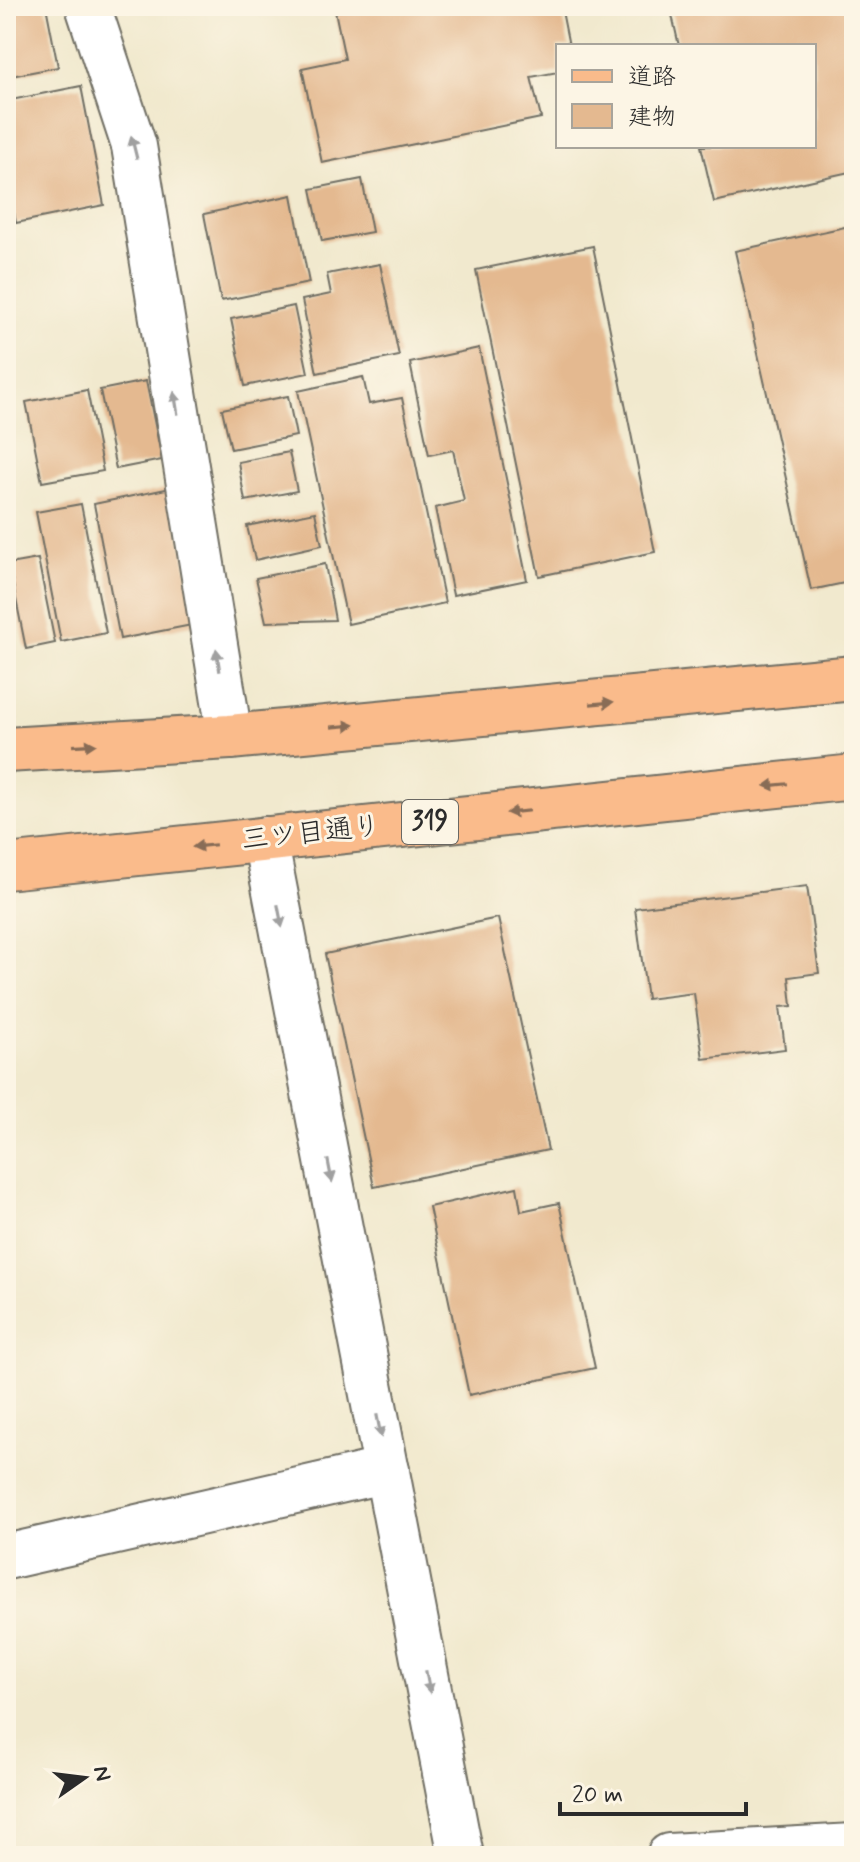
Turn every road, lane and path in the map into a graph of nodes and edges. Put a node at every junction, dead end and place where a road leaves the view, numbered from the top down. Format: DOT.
graph roads {
  1 [pos="88,6"];
  2 [pos="854,678"];
  3 [pos="230,737"];
  4 [pos="6,750"];
  5 [pos="854,777"];
  6 [pos="265,839"];
  7 [pos="6,867"];
  8 [pos="387,1470"];
  9 [pos="6,1557"];
  10 [pos="854,1846"];
  11 [pos="461,1856"];
  12 [pos="669,1856"];
  3 -- 1 [label="street, one-way"];
  3 -- 2 [label="main road, one-way"];
  4 -- 3 [label="main road, one-way"];
  5 -- 6 [label="main road, 三ツ目通り / 319, one-way"];
  6 -- 7 [label="main road, 三ツ目通り / 319, one-way"];
  6 -- 8 [label="street, one-way"];
  8 -- 9 [label="street"];
  8 -- 11 [label="street, one-way"];
  10 -- 12 [label="street"];
}
